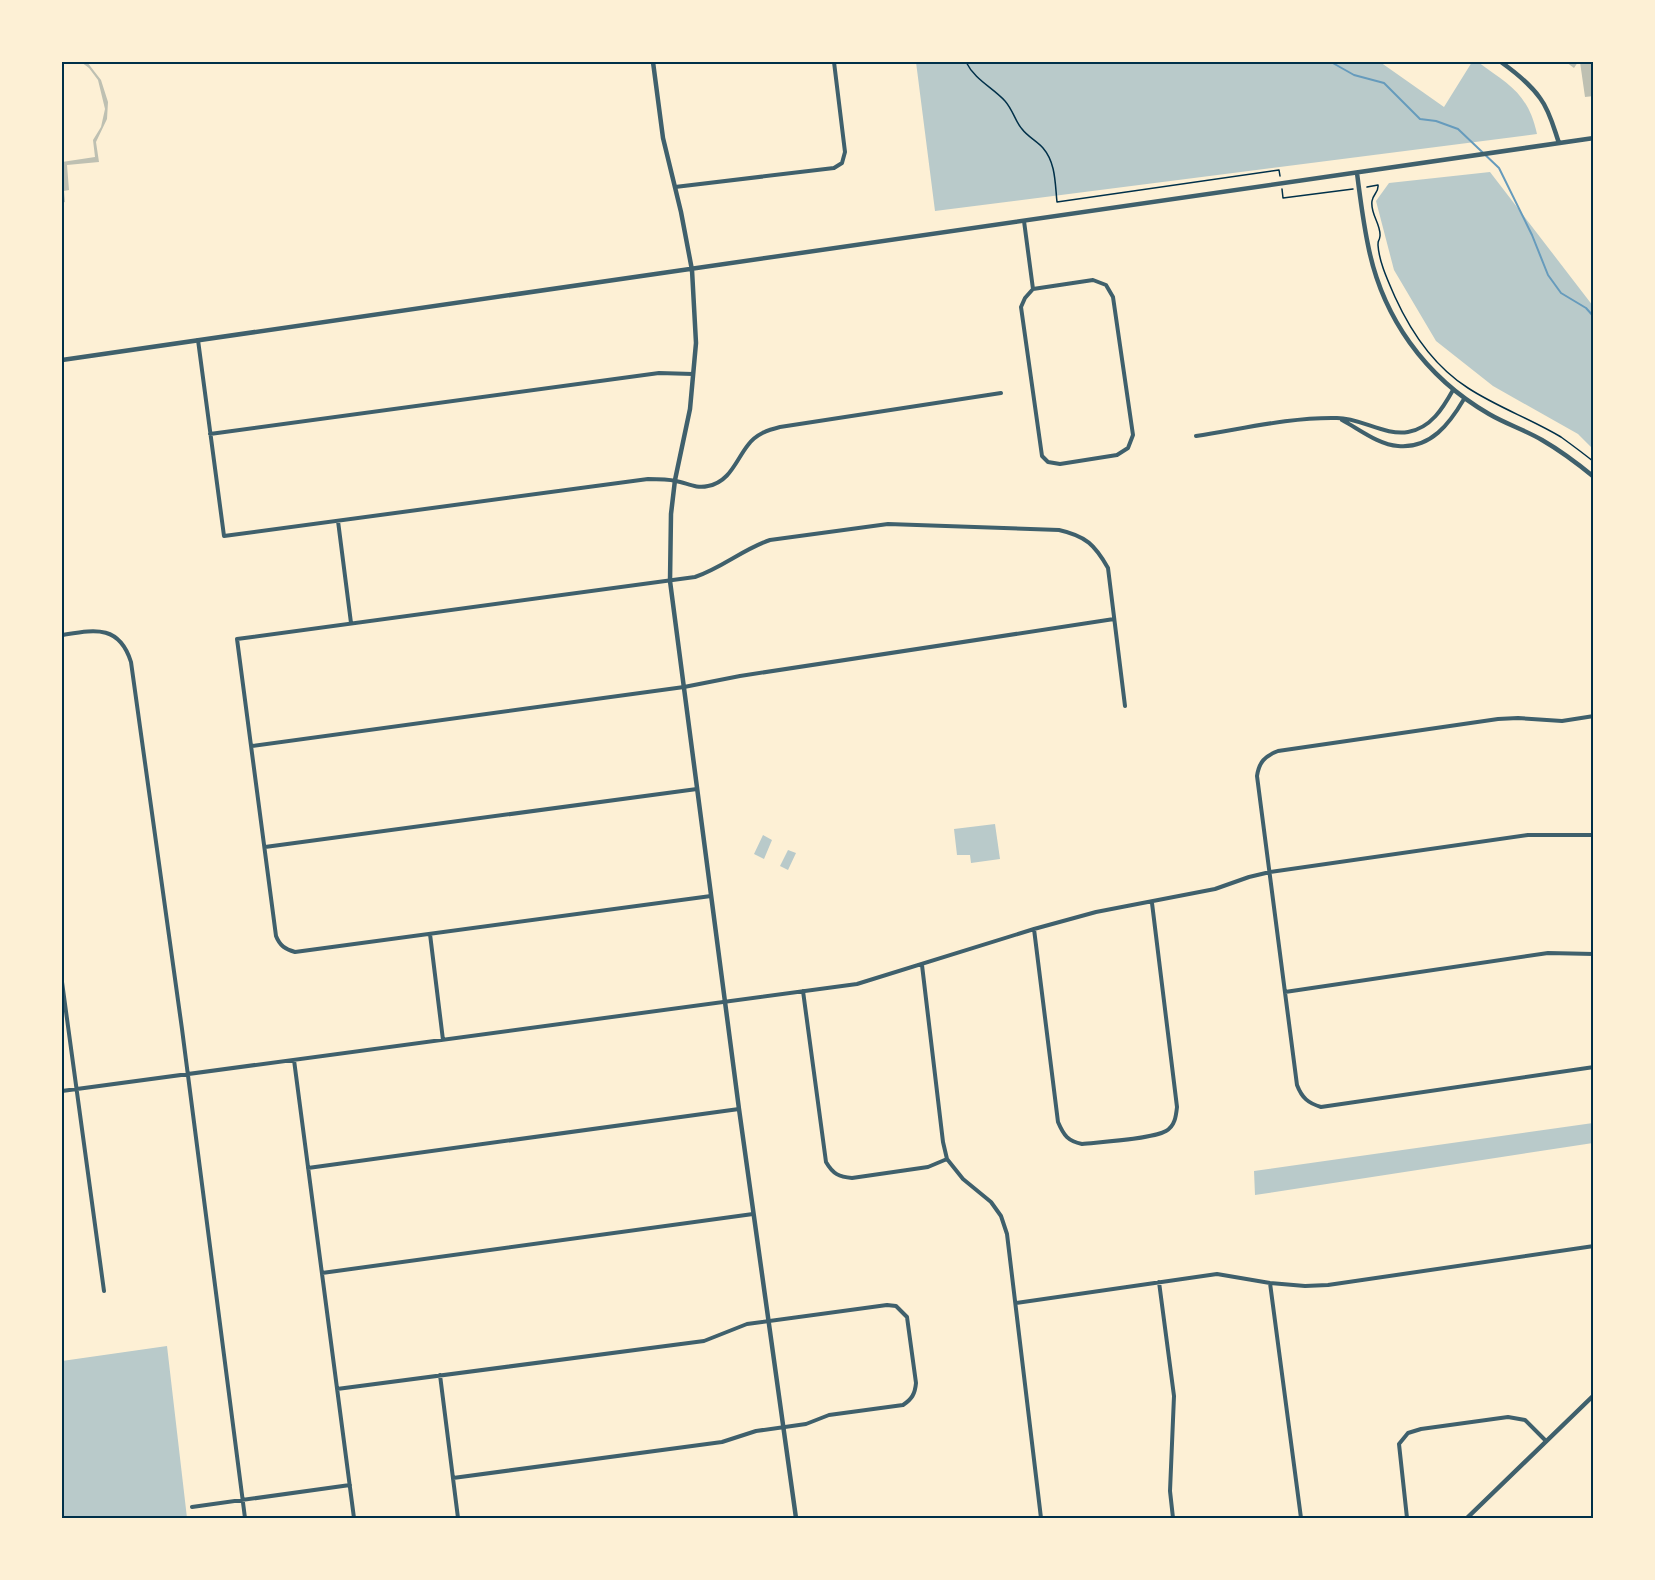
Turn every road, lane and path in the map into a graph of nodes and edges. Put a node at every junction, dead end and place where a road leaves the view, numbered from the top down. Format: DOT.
graph roads {
  1 [pos="653,62"];
  2 [pos="834,62"];
  3 [pos="966,62"];
  4 [pos="1501,62"];
  5 [pos="1593,138"];
  6 [pos="1559,143"];
  7 [pos="1357,173"];
  8 [pos="1280,177"];
  9 [pos="675,186"];
  10 [pos="1376,186"];
  11 [pos="1346,190"];
  12 [pos="1282,192"];
  13 [pos="1024,221"];
  14 [pos="692,270"];
  15 [pos="1033,289"];
  16 [pos="198,340"];
  17 [pos="62,360"];
  18 [pos="694,374"];
  19 [pos="1453,390"];
  20 [pos="1001,393"];
  21 [pos="1464,399"];
  22 [pos="1339,418"];
  23 [pos="210,434"];
  24 [pos="1196,436"];
  25 [pos="1593,462"];
  26 [pos="1593,477"];
  27 [pos="675,480"];
  28 [pos="338,521"];
  29 [pos="670,581"];
  30 [pos="1114,620"];
  31 [pos="351,623"];
  32 [pos="62,635"];
  33 [pos="684,687"];
  34 [pos="1125,706"];
  35 [pos="1593,716"];
  36 [pos="252,746"];
  37 [pos="697,789"];
  38 [pos="1593,834"];
  39 [pos="265,846"];
  40 [pos="1270,872"];
  41 [pos="711,896"];
  42 [pos="1152,903"];
  43 [pos="1034,929"];
  44 [pos="430,934"];
  45 [pos="1593,954"];
  46 [pos="922,965"];
  47 [pos="62,982"];
  48 [pos="803,991"];
  49 [pos="1285,992"];
  50 [pos="724,1002"];
  51 [pos="443,1040"];
  52 [pos="294,1060"];
  53 [pos="1593,1067"];
  54 [pos="188,1074"];
  55 [pos="76,1089"];
  56 [pos="62,1091"];
  57 [pos="739,1109"];
  58 [pos="947,1160"];
  59 [pos="308,1168"];
  60 [pos="753,1214"];
  61 [pos="1593,1246"];
  62 [pos="322,1273"];
  63 [pos="1159,1282"];
  64 [pos="1270,1283"];
  65 [pos="104,1291"];
  66 [pos="1016,1303"];
  67 [pos="770,1320"];
  68 [pos="440,1375"];
  69 [pos="337,1389"];
  70 [pos="1593,1395"];
  71 [pos="784,1427"];
  72 [pos="1546,1441"];
  73 [pos="453,1478"];
  74 [pos="350,1485"];
  75 [pos="243,1500"];
  76 [pos="192,1507"];
  77 [pos="245,1518"];
  78 [pos="354,1518"];
  79 [pos="458,1518"];
  80 [pos="796,1518"];
  81 [pos="1041,1518"];
  82 [pos="1173,1518"];
  83 [pos="1301,1518"];
  84 [pos="1407,1518"];
  85 [pos="1467,1518"];
  1 -- 9 [label="street"];
  2 -- 9 [label="street"];
  3 -- 8 [label="path"];
  4 -- 6 [label="street"];
  5 -- 6 [label="street"];
  6 -- 7 [label="street"];
  7 -- 13 [label="street"];
  7 -- 19 [label="street"];
  9 -- 14 [label="street"];
  10 -- 25 [label="path"];
  11 -- 12 [label="path"];
  13 -- 14 [label="street"];
  13 -- 15 [label="street"];
  14 -- 16 [label="street"];
  14 -- 18 [label="street"];
  15 -- 15 [label="street"];
  16 -- 17 [label="street"];
  16 -- 23 [label="street"];
  18 -- 23 [label="street"];
  18 -- 27 [label="street"];
  19 -- 21 [label="street"];
  19 -- 22 [label="street"];
  20 -- 27 [label="street"];
  21 -- 22 [label="street"];
  21 -- 26 [label="street"];
  22 -- 24 [label="street"];
  23 -- 28 [label="street"];
  27 -- 28 [label="street"];
  27 -- 29 [label="street"];
  28 -- 31 [label="street"];
  29 -- 30 [label="street"];
  29 -- 31 [label="street"];
  29 -- 33 [label="street"];
  30 -- 33 [label="street"];
  30 -- 34 [label="street"];
  31 -- 36 [label="street"];
  32 -- 54 [label="street"];
  33 -- 36 [label="street"];
  33 -- 37 [label="street"];
  35 -- 40 [label="street"];
  36 -- 39 [label="street"];
  37 -- 39 [label="street"];
  37 -- 41 [label="street"];
  38 -- 40 [label="street"];
  39 -- 44 [label="street"];
  40 -- 42 [label="street"];
  40 -- 49 [label="street"];
  41 -- 44 [label="street"];
  41 -- 50 [label="street"];
  42 -- 43 [label="street"];
  42 -- 43 [label="street"];
  43 -- 46 [label="street"];
  44 -- 51 [label="street"];
  45 -- 49 [label="street"];
  46 -- 48 [label="street"];
  46 -- 58 [label="street"];
  47 -- 55 [label="street"];
  48 -- 50 [label="street"];
  48 -- 58 [label="street"];
  49 -- 53 [label="street"];
  50 -- 51 [label="street"];
  50 -- 57 [label="street"];
  51 -- 52 [label="street"];
  52 -- 54 [label="street"];
  52 -- 59 [label="street"];
  54 -- 55 [label="street"];
  54 -- 75 [label="street"];
  55 -- 56 [label="street"];
  55 -- 65 [label="street"];
  57 -- 59 [label="street"];
  57 -- 60 [label="street"];
  58 -- 66 [label="street"];
  59 -- 62 [label="street"];
  60 -- 62 [label="street"];
  60 -- 67 [label="street"];
  61 -- 64 [label="street"];
  62 -- 69 [label="street"];
  63 -- 64 [label="street"];
  63 -- 66 [label="street"];
  63 -- 82 [label="street"];
  64 -- 83 [label="street"];
  66 -- 81 [label="street"];
  67 -- 68 [label="street"];
  67 -- 71 [label="street"];
  67 -- 71 [label="street"];
  68 -- 69 [label="street"];
  68 -- 73 [label="street"];
  69 -- 74 [label="street"];
  70 -- 72 [label="street"];
  71 -- 73 [label="street"];
  71 -- 80 [label="street"];
  72 -- 84 [label="street"];
  72 -- 85 [label="street"];
  73 -- 79 [label="street"];
  74 -- 75 [label="street"];
  74 -- 78 [label="street"];
  75 -- 76 [label="street"];
  75 -- 77 [label="street"];
}
